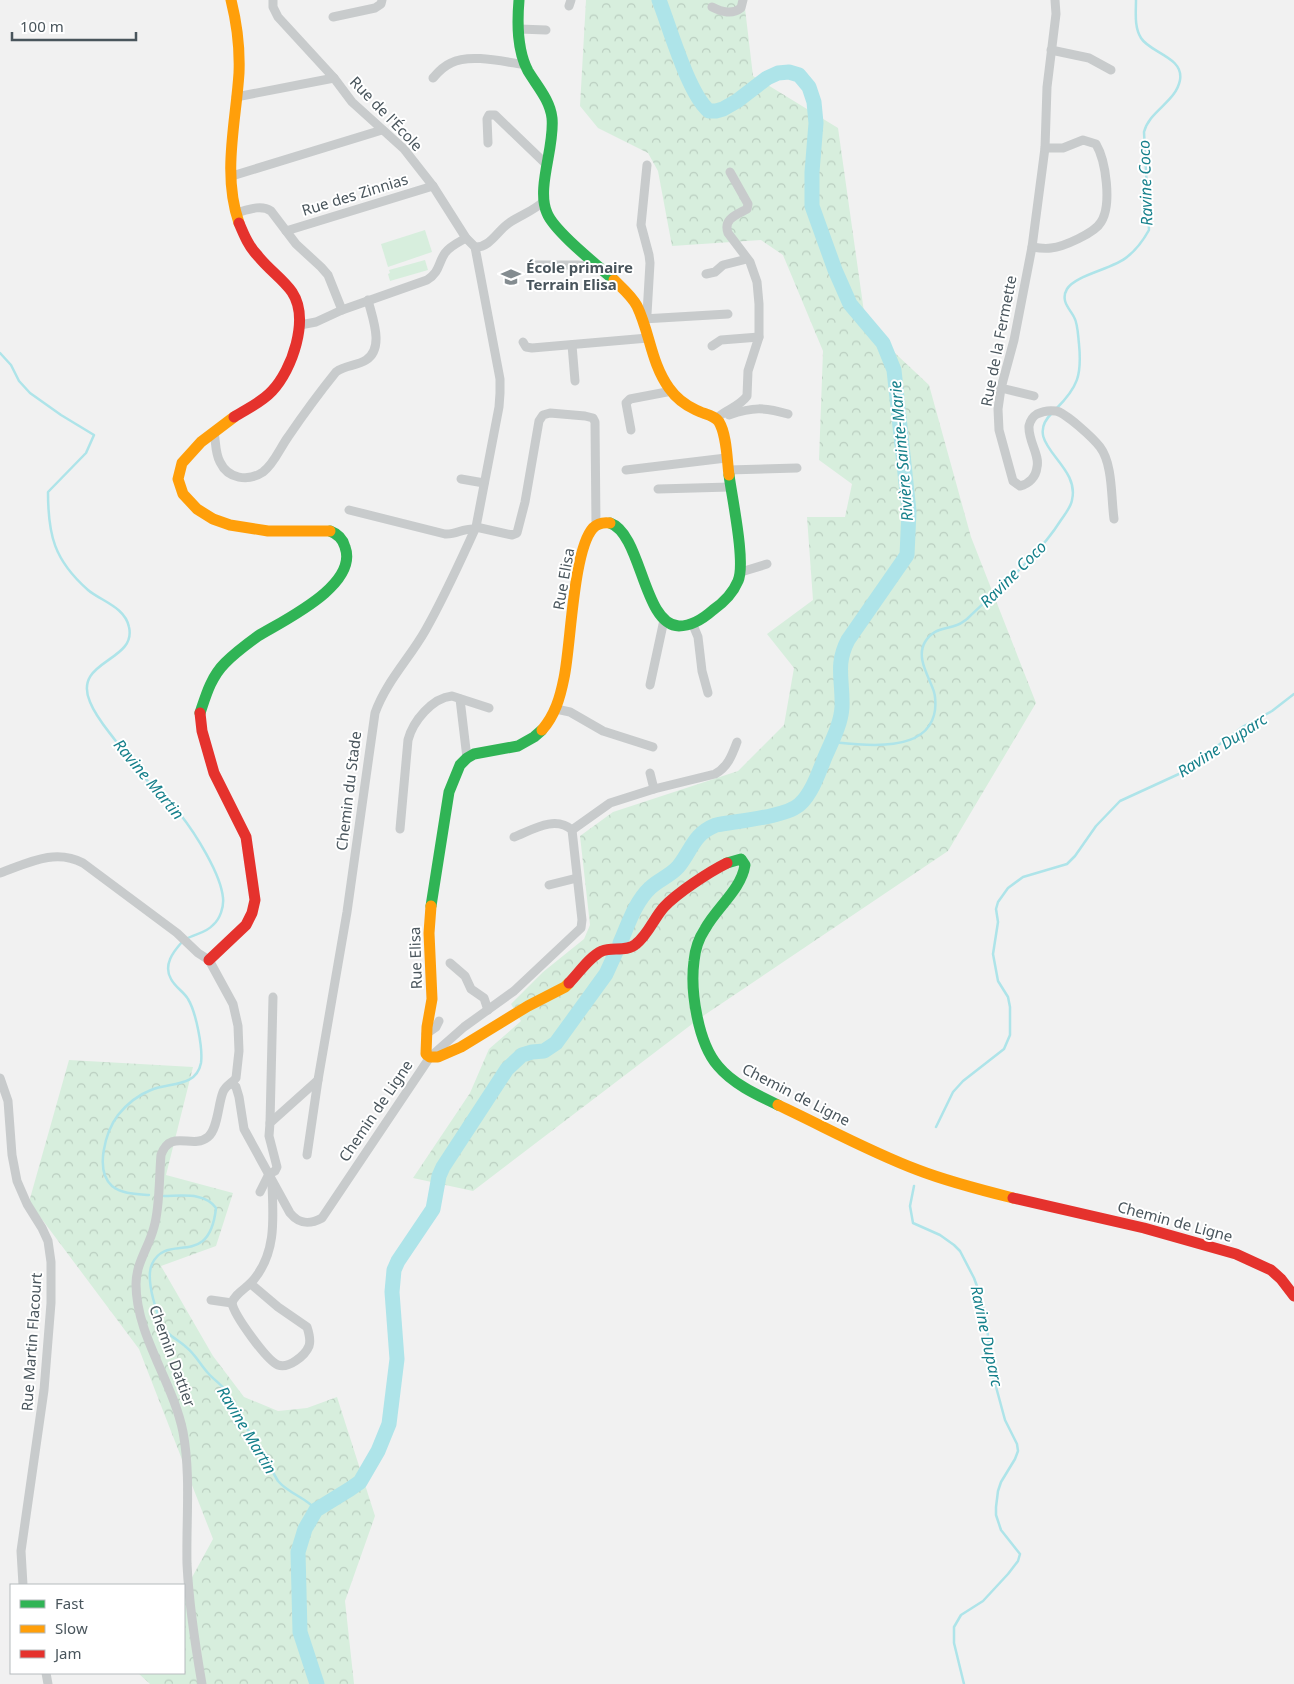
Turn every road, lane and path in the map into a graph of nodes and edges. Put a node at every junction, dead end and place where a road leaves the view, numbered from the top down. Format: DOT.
graph roads {
  1 [pos="231,0"];
  2 [pos="273,0"];
  3 [pos="382,0"];
  4 [pos="519,0"];
  5 [pos="743,0"];
  6 [pos="1055,0"];
  7 [pos="712,8"];
  8 [pos="333,17"];
  9 [pos="519,29"];
  10 [pos="546,30"];
  11 [pos="1051,50"];
  12 [pos="526,65"];
  13 [pos="1110,70"];
  14 [pos="334,78"];
  15 [pos="433,78"];
  16 [pos="236,97"];
  17 [pos="382,130"];
  18 [pos="488,143"];
  19 [pos="1045,148"];
  20 [pos="547,165"];
  21 [pos="647,165"];
  22 [pos="730,172"];
  23 [pos="232,176"];
  24 [pos="433,186"];
  25 [pos="543,202"];
  26 [pos="236,213"];
  27 [pos="286,231"];
  28 [pos="466,238"];
  29 [pos="475,247"];
  30 [pos="1032,247"];
  31 [pos="747,259"];
  32 [pos="537,265"];
  33 [pos="602,269"];
  34 [pos="706,274"];
  35 [pos="368,300"];
  36 [pos="342,310"];
  37 [pos="728,314"];
  38 [pos="643,319"];
  39 [pos="300,325"];
  40 [pos="759,337"];
  41 [pos="648,338"];
  42 [pos="523,342"];
  43 [pos="572,345"];
  44 [pos="712,346"];
  45 [pos="575,381"];
  46 [pos="1002,388"];
  47 [pos="672,392"];
  48 [pos="1034,396"];
  49 [pos="788,414"];
  50 [pos="717,418"];
  51 [pos="631,430"];
  52 [pos="214,432"];
  53 [pos="726,458"];
  54 [pos="797,468"];
  55 [pos="626,470"];
  56 [pos="728,470"];
  57 [pos="461,478"];
  58 [pos="484,482"];
  59 [pos="730,487"];
  60 [pos="658,490"];
  61 [pos="349,510"];
  62 [pos="1114,518"];
  63 [pos="596,525"];
  64 [pos="475,528"];
  65 [pos="766,564"];
  66 [pos="741,572"];
  67 [pos="664,620"];
  68 [pos="693,625"];
  69 [pos="650,685"];
  70 [pos="708,693"];
  71 [pos="460,699"];
  72 [pos="489,708"];
  73 [pos="556,709"];
  74 [pos="737,742"];
  75 [pos="653,747"];
  76 [pos="467,758"];
  77 [pos="650,773"];
  78 [pos="654,789"];
  79 [pos="400,829"];
  80 [pos="572,830"];
  81 [pos="514,837"];
  82 [pos="0,872"];
  83 [pos="577,878"];
  84 [pos="549,885"];
  85 [pos="209,960"];
  86 [pos="450,963"];
  87 [pos="273,997"];
  88 [pos="488,1010"];
  89 [pos="439,1021"];
  90 [pos="426,1034"];
  91 [pos="430,1057"];
  92 [pos="0,1078"];
  93 [pos="318,1080"];
  94 [pos="232,1083"];
  95 [pos="270,1123"];
  96 [pos="307,1155"];
  97 [pos="270,1178"];
  98 [pos="260,1192"];
  99 [pos="251,1284"];
  100 [pos="1294,1296"];
  101 [pos="211,1300"];
  102 [pos="232,1303"];
  103 [pos="24,1584"];
  104 [pos="202,1684"];
  1 -- 16 [label="street"];
  2 -- 14 [label="street, Rue de l'École"];
  3 -- 8 [label="street"];
  4 -- 9 [label="street"];
  5 -- 7 [label="street"];
  6 -- 11 [label="street, Rue de la Fermette"];
  9 -- 10 [label="street"];
  9 -- 12 [label="street"];
  11 -- 13 [label="street"];
  11 -- 19 [label="street, Rue de la Fermette"];
  12 -- 15 [label="street"];
  12 -- 20 [label="street"];
  14 -- 16 [label="street, Rue de l'École"];
  14 -- 17 [label="street, Rue de l'École"];
  16 -- 23 [label="street"];
  17 -- 23 [label="street"];
  17 -- 24 [label="street, Rue de l'École"];
  18 -- 20 [label="street"];
  19 -- 30 [label="street, Rue de la Fermette"];
  19 -- 30 [label="street"];
  20 -- 25 [label="street"];
  21 -- 38 [label="street"];
  22 -- 31 [label="street"];
  23 -- 26 [label="street"];
  24 -- 27 [label="street, Rue des Zinnias"];
  24 -- 28 [label="street, Rue de l'École"];
  25 -- 29 [label="street"];
  25 -- 33 [label="street"];
  26 -- 27 [label="street"];
  26 -- 39 [label="street"];
  27 -- 36 [label="street"];
  28 -- 29 [label="street, Rue de l'École"];
  28 -- 35 [label="street"];
  29 -- 58 [label="street, Chemin du Stade"];
  30 -- 46 [label="street, Rue de la Fermette"];
  31 -- 34 [label="street"];
  31 -- 40 [label="street"];
  32 -- 33 [label="street"];
  33 -- 38 [label="street"];
  35 -- 36 [label="street"];
  35 -- 52 [label="street"];
  36 -- 39 [label="street"];
  37 -- 38 [label="street"];
  38 -- 41 [label="street"];
  39 -- 52 [label="street"];
  40 -- 44 [label="street"];
  40 -- 50 [label="street"];
  41 -- 43 [label="street"];
  41 -- 47 [label="street"];
  42 -- 43 [label="street"];
  43 -- 45 [label="street"];
  46 -- 48 [label="street"];
  46 -- 62 [label="street, Rue de la Fermette"];
  47 -- 50 [label="street"];
  47 -- 51 [label="street"];
  49 -- 50 [label="street"];
  50 -- 53 [label="street"];
  52 -- 85 [label="street"];
  53 -- 55 [label="street"];
  53 -- 56 [label="street"];
  54 -- 56 [label="street"];
  56 -- 59 [label="street"];
  57 -- 58 [label="street"];
  58 -- 64 [label="street, Chemin du Stade"];
  59 -- 60 [label="street"];
  59 -- 66 [label="street"];
  61 -- 64 [label="street"];
  63 -- 64 [label="street"];
  63 -- 67 [label="street"];
  63 -- 73 [label="street, Rue Elisa"];
  64 -- 93 [label="street, Chemin du Stade"];
  65 -- 66 [label="street"];
  66 -- 68 [label="street"];
  67 -- 68 [label="street"];
  67 -- 69 [label="street"];
  68 -- 70 [label="street"];
  71 -- 72 [label="street"];
  71 -- 76 [label="street"];
  71 -- 79 [label="street"];
  73 -- 75 [label="street"];
  73 -- 76 [label="street, Rue Elisa"];
  74 -- 78 [label="street"];
  76 -- 90 [label="street, Rue Elisa"];
  77 -- 78 [label="street"];
  78 -- 80 [label="street"];
  80 -- 81 [label="street"];
  80 -- 83 [label="street"];
  82 -- 85 [label="street"];
  83 -- 84 [label="street"];
  83 -- 88 [label="street"];
  85 -- 94 [label="street"];
  86 -- 88 [label="street"];
  87 -- 95 [label="street"];
  88 -- 91 [label="street"];
  89 -- 90 [label="street"];
  90 -- 91 [label="street, Rue Elisa"];
  91 -- 97 [label="street, Chemin de Ligne"];
  91 -- 100 [label="street, Chemin de Ligne"];
  92 -- 103 [label="street, Rue Martin Flacourt"];
  93 -- 95 [label="street"];
  93 -- 96 [label="street, Chemin du Stade"];
  94 -- 97 [label="street, Chemin de Ligne"];
  94 -- 104 [label="street, Chemin Dattier"];
  95 -- 97 [label="street"];
  97 -- 98 [label="street"];
  97 -- 99 [label="street"];
  99 -- 102 [label="street"];
  99 -- 102 [label="street"];
  101 -- 102 [label="street"];
}
